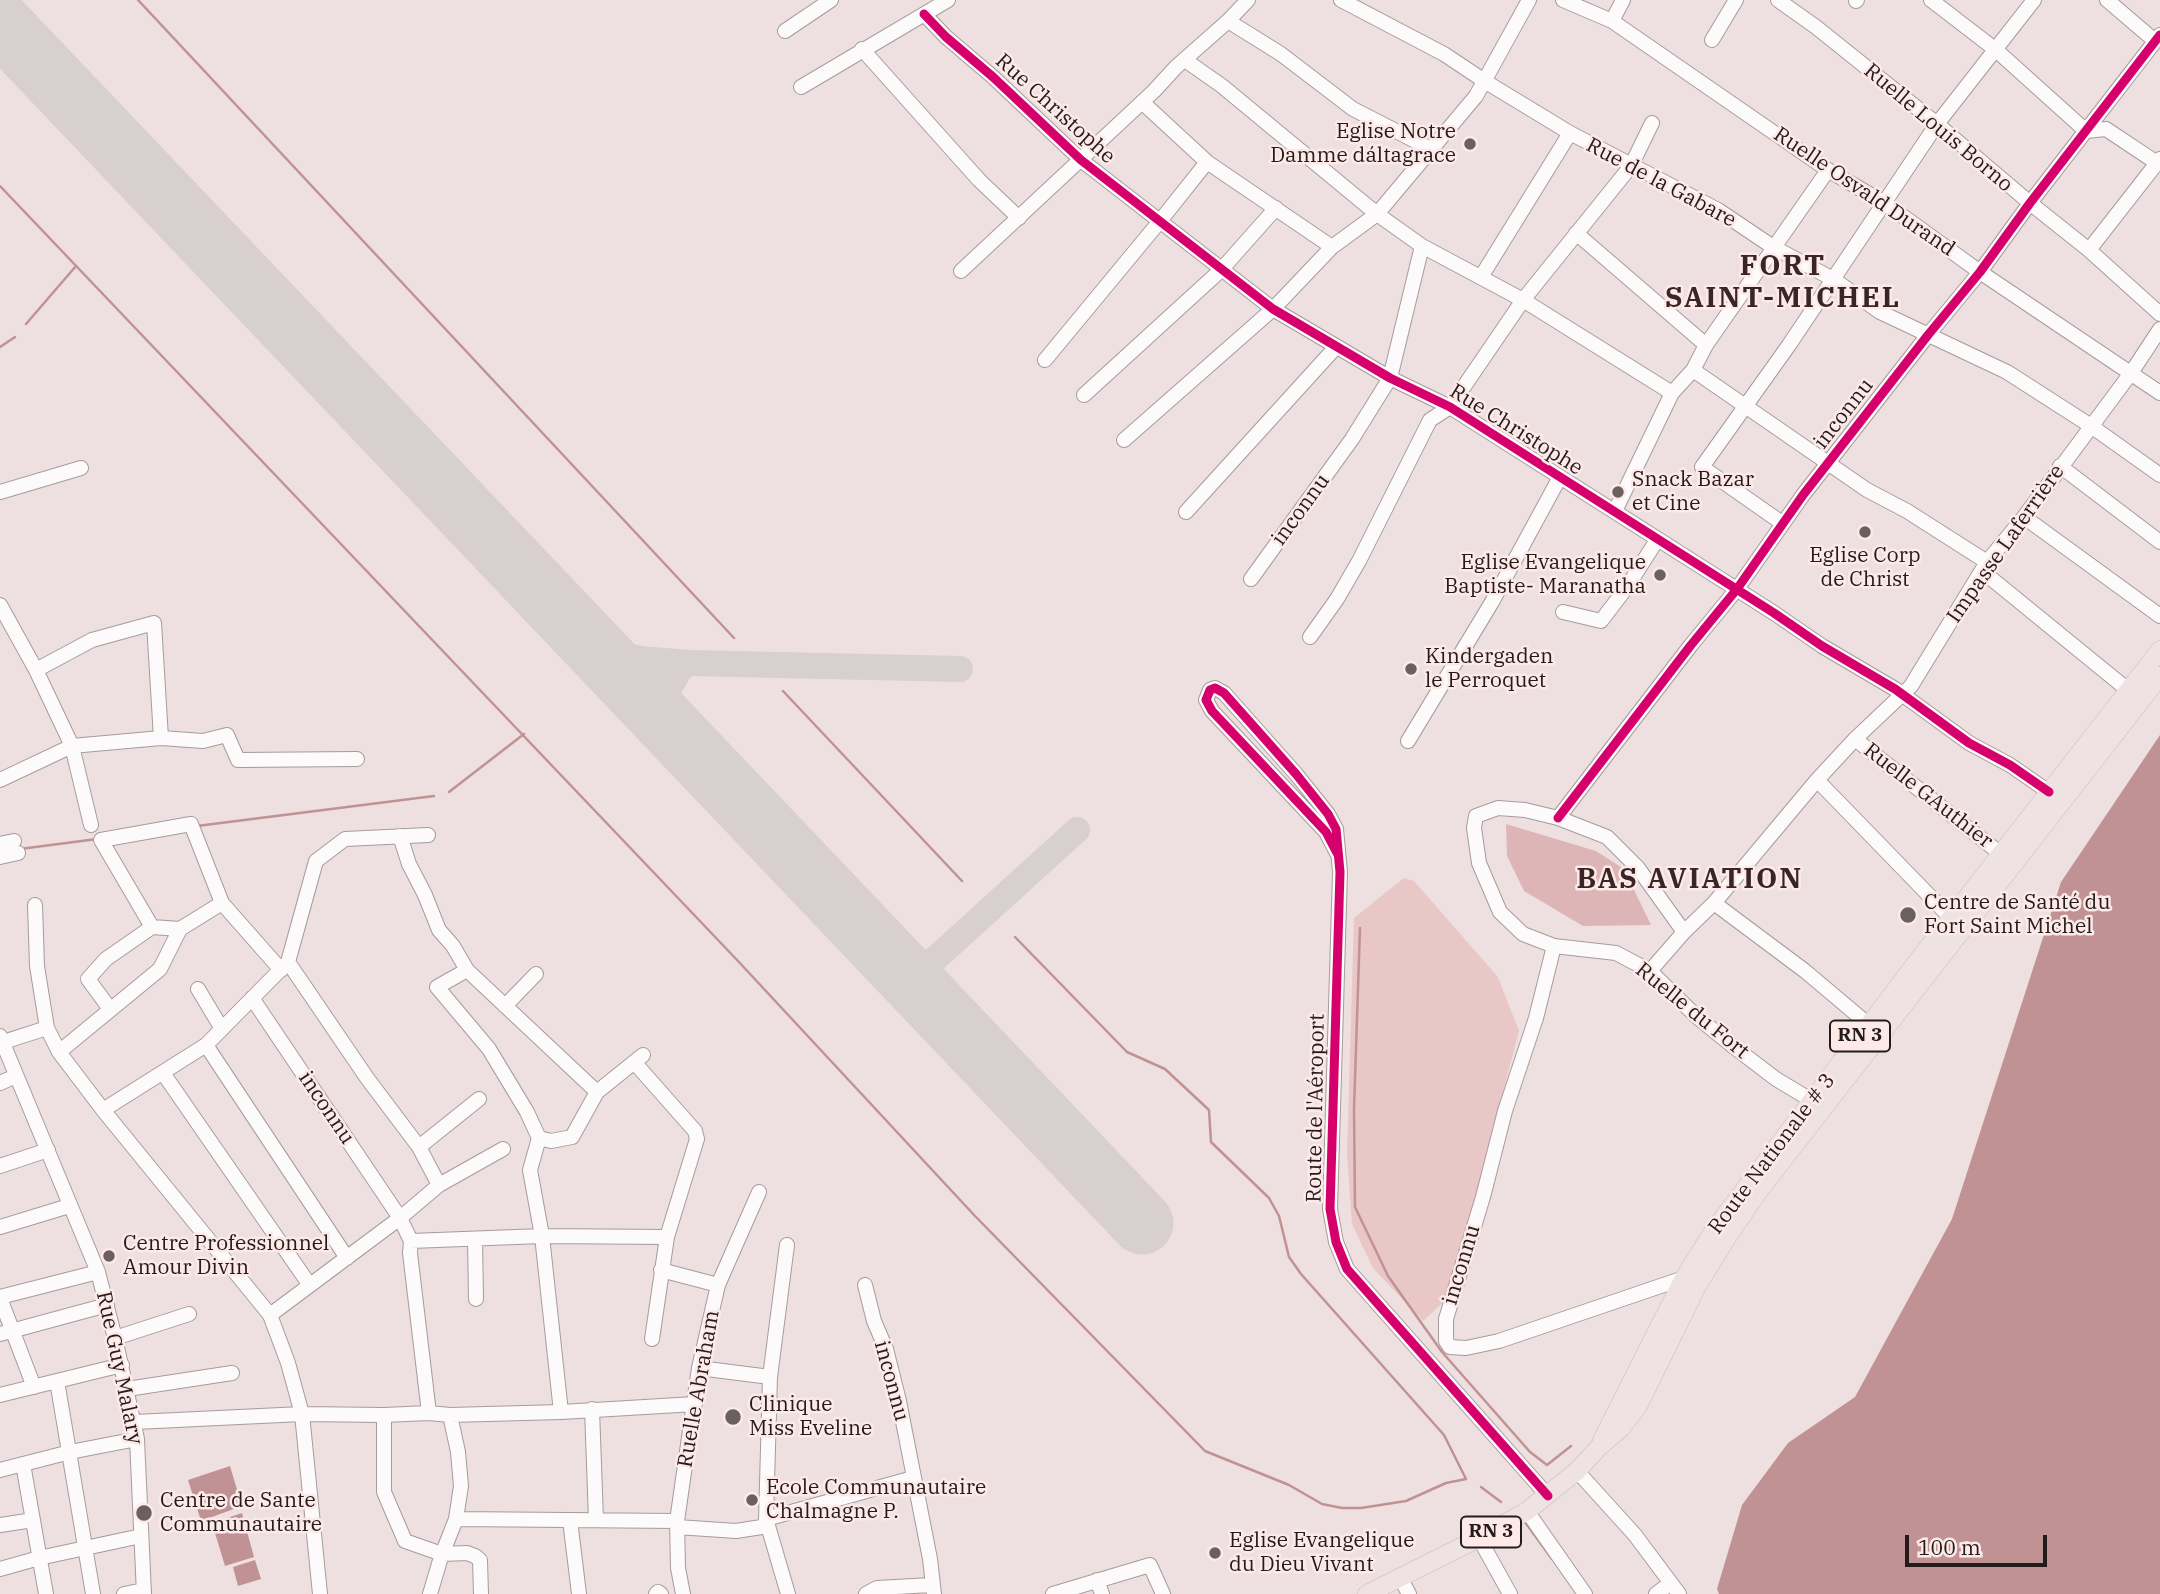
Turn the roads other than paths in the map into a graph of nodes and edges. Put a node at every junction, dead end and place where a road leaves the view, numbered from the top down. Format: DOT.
graph roads {
  1 [pos="831,0"];
  2 [pos="948,0"];
  3 [pos="1248,0"];
  4 [pos="1341,0"];
  5 [pos="1529,0"];
  6 [pos="1563,0"];
  7 [pos="1623,0"];
  8 [pos="1737,0"];
  9 [pos="1778,0"];
  10 [pos="1931,0"];
  11 [pos="2034,0"];
  12 [pos="2107,0"];
  13 [pos="924,14"];
  14 [pos="1228,21"];
  15 [pos="1612,21"];
  16 [pos="785,31"];
  17 [pos="2157,38"];
  18 [pos="1712,40"];
  19 [pos="862,49"];
  20 [pos="1996,50"];
  21 [pos="1180,63"];
  22 [pos="1486,82"];
  23 [pos="801,87"];
  24 [pos="1142,102"];
  25 [pos="1652,123"];
  26 [pos="1937,124"];
  27 [pos="2086,131"];
  28 [pos="1570,133"];
  29 [pos="1433,150"];
  30 [pos="1081,160"];
  31 [pos="2158,161"];
  32 [pos="1206,162"];
  33 [pos="1631,166"];
  34 [pos="1828,170"];
  35 [pos="2030,203"];
  36 [pos="1886,204"];
  37 [pos="1276,208"];
  38 [pos="1377,214"];
  39 [pos="1019,218"];
  40 [pos="1160,222"];
  41 [pos="1576,233"];
  42 [pos="1422,246"];
  43 [pos="1332,247"];
  44 [pos="1773,247"];
  45 [pos="2089,250"];
  46 [pos="1221,270"];
  47 [pos="961,271"];
  48 [pos="1980,272"];
  49 [pos="1481,277"];
  50 [pos="1833,279"];
  51 [pos="1523,300"];
  52 [pos="1273,309"];
  53 [pos="2160,314"];
  54 [pos="2160,330"];
  55 [pos="1928,335"];
  56 [pos="1706,345"];
  57 [pos="1336,348"];
  58 [pos="1045,360"];
  59 [pos="1693,370"];
  60 [pos="2131,373"];
  61 [pos="1390,377"];
  62 [pos="1672,393"];
  63 [pos="2160,393"];
  64 [pos="1084,395"];
  65 [pos="1744,406"];
  66 [pos="1450,407"];
  67 [pos="2091,426"];
  68 [pos="1124,440"];
  69 [pos="1827,463"];
  70 [pos="2060,466"];
  71 [pos="81,468"];
  72 [pos="2160,475"];
  73 [pos="1560,477"];
  74 [pos="0,492"];
  75 [pos="1615,511"];
  76 [pos="1186,512"];
  77 [pos="2024,517"];
  78 [pos="1782,523"];
  79 [pos="1657,540"];
  80 [pos="2160,542"];
  81 [pos="1985,566"];
  82 [pos="1251,579"];
  83 [pos="1737,589"];
  84 [pos="0,605"];
  85 [pos="1563,612"];
  86 [pos="2160,616"];
  87 [pos="1310,637"];
  88 [pos="2160,650"];
  89 [pos="36,670"];
  90 [pos="2160,676"];
  91 [pos="2128,690"];
  92 [pos="1902,694"];
  93 [pos="161,738"];
  94 [pos="1855,739"];
  95 [pos="1408,741"];
  96 [pos="72,746"];
  97 [pos="357,760"];
  98 [pos="0,779"];
  99 [pos="1817,780"];
  100 [pos="2049,792"];
  101 [pos="1558,818"];
  102 [pos="91,825"];
  103 [pos="428,835"];
  104 [pos="400,836"];
  105 [pos="11,846"];
  106 [pos="1337,853"];
  107 [pos="2001,854"];
  108 [pos="0,857"];
  109 [pos="222,903"];
  110 [pos="1714,903"];
  111 [pos="35,905"];
  112 [pos="1951,918"];
  113 [pos="152,927"];
  114 [pos="180,929"];
  115 [pos="1684,932"];
  116 [pos="1554,946"];
  117 [pos="1929,960"];
  118 [pos="284,966"];
  119 [pos="467,970"];
  120 [pos="1650,971"];
  121 [pos="536,974"];
  122 [pos="198,989"];
  123 [pos="252,998"];
  124 [pos="505,1006"];
  125 [pos="110,1009"];
  126 [pos="1869,1025"];
  127 [pos="47,1028"];
  128 [pos="222,1029"];
  129 [pos="1,1040"];
  130 [pos="206,1045"];
  131 [pos="59,1052"];
  132 [pos="163,1073"];
  133 [pos="16,1076"];
  134 [pos="0,1083"];
  135 [pos="597,1093"];
  136 [pos="479,1099"];
  137 [pos="1817,1104"];
  138 [pos="103,1110"];
  139 [pos="539,1138"];
  140 [pos="419,1147"];
  141 [pos="503,1149"];
  142 [pos="48,1150"];
  143 [pos="0,1166"];
  144 [pos="439,1185"];
  145 [pos="759,1192"];
  146 [pos="69,1206"];
  147 [pos="400,1219"];
  148 [pos="0,1227"];
  149 [pos="542,1236"];
  150 [pos="667,1237"];
  151 [pos="475,1239"];
  152 [pos="411,1241"];
  153 [pos="788,1245"];
  154 [pos="347,1258"];
  155 [pos="661,1270"];
  156 [pos="98,1272"];
  157 [pos="1684,1278"];
  158 [pos="309,1284"];
  159 [pos="718,1285"];
  160 [pos="865,1285"];
  161 [pos="0,1298"];
  162 [pos="476,1299"];
  163 [pos="107,1305"];
  164 [pos="189,1314"];
  165 [pos="270,1315"];
  166 [pos="6,1332"];
  167 [pos="116,1338"];
  168 [pos="652,1339"];
  169 [pos="122,1365"];
  170 [pos="699,1368"];
  171 [pos="232,1373"];
  172 [pos="770,1377"];
  173 [pos="57,1381"];
  174 [pos="34,1387"];
  175 [pos="127,1389"];
  176 [pos="0,1395"];
  177 [pos="695,1404"];
  178 [pos="592,1409"];
  179 [pos="561,1412"];
  180 [pos="429,1413"];
  181 [pos="302,1414"];
  182 [pos="384,1415"];
  183 [pos="450,1415"];
  184 [pos="135,1422"];
  185 [pos="137,1439"];
  186 [pos="1599,1447"];
  187 [pos="70,1452"];
  188 [pos="23,1464"];
  189 [pos="0,1470"];
  190 [pos="1577,1471"];
  191 [pos="913,1478"];
  192 [pos="1548,1496"];
  193 [pos="1527,1511"];
  194 [pos="456,1519"];
  195 [pos="33,1520"];
  196 [pos="570,1520"];
  197 [pos="596,1520"];
  198 [pos="767,1523"];
  199 [pos="677,1524"];
  200 [pos="0,1525"];
  201 [pos="141,1536"];
  202 [pos="1479,1538"];
  203 [pos="86,1548"];
  204 [pos="442,1554"];
  205 [pos="39,1558"];
  206 [pos="0,1569"];
  207 [pos="1400,1577"];
  208 [pos="1100,1587"];
  209 [pos="1675,1588"];
  210 [pos="933,1589"];
  211 [pos="144,1592"];
  212 [pos="1372,1593"];
  213 [pos="46,1594"];
  214 [pos="93,1594"];
  215 [pos="124,1594"];
  216 [pos="320,1594"];
  217 [pos="430,1594"];
  218 [pos="481,1594"];
  219 [pos="579,1594"];
  220 [pos="683,1594"];
  221 [pos="788,1594"];
  222 [pos="866,1594"];
  223 [pos="1053,1594"];
  224 [pos="1163,1594"];
  225 [pos="1409,1594"];
  226 [pos="1510,1594"];
  227 [pos="1585,1594"];
  228 [pos="1656,1594"];
  1 -- 16 [label="street"];
  2 -- 13 [label="street"];
  3 -- 14 [label="street"];
  4 -- 22 [label="street, Rue de la Gabare"];
  5 -- 22 [label="street"];
  6 -- 15 [label="street, Ruelle Osvald Durand"];
  7 -- 15 [label="street"];
  8 -- 18 [label="street"];
  9 -- 26 [label="street, Ruelle Louis Borno"];
  10 -- 20 [label="street"];
  11 -- 20 [label="street"];
  12 -- 17 [label="street, inconnu"];
  13 -- 19 [label="street"];
  13 -- 30 [label="street, Rue Christophe"];
  14 -- 21 [label="street"];
  14 -- 29 [label="street"];
  15 -- 34 [label="street, Ruelle Osvald Durand"];
  17 -- 27 [label="street, inconnu"];
  19 -- 23 [label="street"];
  19 -- 39 [label="street"];
  20 -- 26 [label="street"];
  20 -- 27 [label="street"];
  21 -- 24 [label="street"];
  21 -- 38 [label="street"];
  22 -- 28 [label="street, Rue de la Gabare"];
  22 -- 29 [label="street"];
  24 -- 30 [label="street"];
  24 -- 32 [label="street"];
  25 -- 33 [label="street"];
  26 -- 35 [label="street, Ruelle Louis Borno"];
  26 -- 36 [label="street"];
  27 -- 31 [label="street"];
  27 -- 35 [label="street, inconnu"];
  28 -- 33 [label="street, Rue de la Gabare"];
  28 -- 49 [label="street"];
  29 -- 38 [label="street"];
  30 -- 39 [label="street"];
  30 -- 40 [label="street, Rue Christophe"];
  31 -- 45 [label="street"];
  32 -- 37 [label="street"];
  32 -- 40 [label="street"];
  33 -- 41 [label="street"];
  33 -- 44 [label="street, Rue de la Gabare"];
  34 -- 36 [label="street, Ruelle Osvald Durand"];
  34 -- 44 [label="street"];
  35 -- 45 [label="street, Ruelle Louis Borno"];
  35 -- 48 [label="street, inconnu"];
  36 -- 48 [label="street, Ruelle Osvald Durand"];
  36 -- 50 [label="street"];
  37 -- 43 [label="street"];
  37 -- 46 [label="street"];
  38 -- 42 [label="street"];
  38 -- 43 [label="street"];
  39 -- 47 [label="street"];
  40 -- 46 [label="street, Rue Christophe"];
  40 -- 58 [label="street"];
  41 -- 51 [label="street"];
  41 -- 56 [label="street"];
  42 -- 49 [label="street"];
  42 -- 61 [label="street, inconnu"];
  43 -- 52 [label="street"];
  44 -- 50 [label="street, Rue de la Gabare"];
  44 -- 56 [label="street"];
  45 -- 53 [label="street, Ruelle Louis Borno"];
  46 -- 52 [label="street, Rue Christophe"];
  46 -- 64 [label="street"];
  48 -- 55 [label="street, inconnu"];
  48 -- 60 [label="street, Ruelle Osvald Durand"];
  49 -- 51 [label="street"];
  50 -- 55 [label="street, Rue de la Gabare"];
  50 -- 65 [label="street"];
  51 -- 62 [label="street"];
  51 -- 66 [label="street"];
  52 -- 57 [label="street, Rue Christophe"];
  52 -- 68 [label="street"];
  54 -- 60 [label="street, Impasse Laferrière"];
  55 -- 67 [label="street, Rue de la Gabare"];
  55 -- 69 [label="street, inconnu"];
  56 -- 59 [label="street"];
  57 -- 61 [label="street, Rue Christophe"];
  57 -- 76 [label="street"];
  59 -- 62 [label="street"];
  59 -- 65 [label="street"];
  60 -- 63 [label="street, Ruelle Osvald Durand"];
  60 -- 67 [label="street, Impasse Laferrière"];
  61 -- 66 [label="street, Rue Christophe"];
  61 -- 82 [label="street, inconnu"];
  62 -- 75 [label="street"];
  65 -- 69 [label="street"];
  65 -- 78 [label="street"];
  66 -- 73 [label="street, Rue Christophe"];
  66 -- 87 [label="street"];
  67 -- 70 [label="street, Impasse Laferrière"];
  67 -- 72 [label="street, Rue de la Gabare"];
  69 -- 78 [label="street, inconnu"];
  69 -- 81 [label="street"];
  70 -- 77 [label="street, Impasse Laferrière"];
  70 -- 80 [label="street"];
  71 -- 74 [label="street"];
  73 -- 75 [label="street, Rue Christophe"];
  73 -- 95 [label="street"];
  75 -- 79 [label="street, Rue Christophe"];
  77 -- 81 [label="street, Impasse Laferrière"];
  77 -- 86 [label="street"];
  78 -- 83 [label="street, inconnu"];
  79 -- 83 [label="street, Rue Christophe"];
  79 -- 85 [label="street"];
  81 -- 91 [label="street"];
  81 -- 92 [label="street, Impasse Laferrière"];
  83 -- 92 [label="street, Rue Christophe"];
  83 -- 101 [label="street, inconnu"];
  84 -- 89 [label="street"];
  88 -- 91 [label="main road, Route Nationale # 3 / RN 3"];
  89 -- 93 [label="street"];
  89 -- 96 [label="street"];
  90 -- 117 [label="main road, Route Nationale # 3 / RN 3"];
  91 -- 100 [label="main road, Route Nationale # 3 / RN 3"];
  92 -- 94 [label="street, Impasse Laferrière"];
  92 -- 100 [label="street, Rue Christophe"];
  93 -- 96 [label="street"];
  93 -- 97 [label="street"];
  94 -- 99 [label="street, Impasse Laferrière"];
  94 -- 107 [label="street, Ruelle GAuthier"];
  96 -- 98 [label="street"];
  96 -- 102 [label="street"];
  99 -- 110 [label="street, Impasse Laferrière"];
  99 -- 112 [label="street"];
  100 -- 107 [label="main road, Route Nationale # 3 / RN 3"];
  101 -- 115 [label="street, Ruelle du Fort"];
  101 -- 116 [label="street, Ruelle du Fort"];
  103 -- 104 [label="street"];
  104 -- 118 [label="street"];
  104 -- 119 [label="street"];
  105 -- 108 [label="street"];
  106 -- 106 [label="street, Route de l'Aéroport"];
  106 -- 192 [label="street, Route de l'Aéroport"];
  107 -- 112 [label="main road, Route Nationale # 3 / RN 3"];
  109 -- 113 [label="street"];
  109 -- 114 [label="street"];
  109 -- 118 [label="street"];
  110 -- 115 [label="street, Impasse Laferrière"];
  110 -- 126 [label="street"];
  111 -- 127 [label="street"];
  112 -- 117 [label="main road, Route Nationale # 3 / RN 3"];
  113 -- 114 [label="street"];
  113 -- 125 [label="street"];
  114 -- 125 [label="street"];
  115 -- 120 [label="street, Impasse Laferrière"];
  116 -- 120 [label="street, Ruelle du Fort"];
  116 -- 157 [label="street, inconnu"];
  117 -- 126 [label="main road, Route Nationale # 3 / RN 3"];
  117 -- 137 [label="main road, Route Nationale # 3 / RN 3"];
  118 -- 123 [label="street"];
  118 -- 140 [label="street"];
  119 -- 124 [label="street"];
  119 -- 139 [label="street"];
  120 -- 137 [label="street, Ruelle du Fort"];
  121 -- 124 [label="street"];
  122 -- 128 [label="street"];
  123 -- 128 [label="street"];
  123 -- 147 [label="street, inconnu"];
  124 -- 135 [label="street"];
  125 -- 131 [label="street"];
  126 -- 137 [label="main road, Route Nationale # 3 / RN 3"];
  127 -- 129 [label="street"];
  127 -- 131 [label="street"];
  128 -- 130 [label="street"];
  129 -- 133 [label="street, Rue Guy Malary"];
  130 -- 132 [label="street"];
  130 -- 154 [label="street"];
  131 -- 138 [label="street"];
  132 -- 138 [label="street"];
  132 -- 158 [label="street"];
  133 -- 134 [label="street"];
  133 -- 142 [label="street, Rue Guy Malary"];
  135 -- 139 [label="street"];
  135 -- 150 [label="street"];
  136 -- 140 [label="street"];
  137 -- 157 [label="main road, Route Nationale # 3 / RN 3"];
  137 -- 186 [label="main road, Route Nationale # 3 / RN 3"];
  138 -- 165 [label="street"];
  139 -- 149 [label="street"];
  140 -- 144 [label="street"];
  141 -- 144 [label="street"];
  142 -- 143 [label="street"];
  142 -- 146 [label="street, Rue Guy Malary"];
  144 -- 147 [label="street"];
  145 -- 159 [label="street, Ruelle Abraham"];
  146 -- 148 [label="street"];
  146 -- 156 [label="street, Rue Guy Malary"];
  147 -- 152 [label="street, inconnu"];
  147 -- 154 [label="street"];
  149 -- 150 [label="street"];
  149 -- 151 [label="street"];
  149 -- 179 [label="street"];
  150 -- 155 [label="street"];
  151 -- 152 [label="street"];
  151 -- 162 [label="street"];
  152 -- 180 [label="street, inconnu"];
  153 -- 172 [label="street"];
  154 -- 158 [label="street"];
  155 -- 159 [label="street"];
  155 -- 168 [label="street"];
  156 -- 161 [label="street"];
  156 -- 163 [label="street, Rue Guy Malary"];
  157 -- 186 [label="main road, Route Nationale # 3 / RN 3"];
  158 -- 165 [label="street"];
  159 -- 170 [label="street, Ruelle Abraham"];
  160 -- 191 [label="street, inconnu"];
  161 -- 166 [label="street"];
  163 -- 166 [label="street"];
  163 -- 167 [label="street, Rue Guy Malary"];
  164 -- 167 [label="street"];
  165 -- 181 [label="street"];
  166 -- 174 [label="street"];
  167 -- 169 [label="street, Rue Guy Malary"];
  169 -- 173 [label="street"];
  169 -- 175 [label="street, Rue Guy Malary"];
  170 -- 172 [label="street"];
  170 -- 177 [label="street, Ruelle Abraham"];
  171 -- 175 [label="street"];
  172 -- 198 [label="street"];
  173 -- 174 [label="street"];
  173 -- 187 [label="street"];
  174 -- 176 [label="street"];
  175 -- 184 [label="street, Rue Guy Malary"];
  177 -- 178 [label="street"];
  177 -- 199 [label="street, Ruelle Abraham"];
  178 -- 179 [label="street"];
  178 -- 197 [label="street"];
  179 -- 183 [label="street"];
  180 -- 182 [label="street"];
  180 -- 183 [label="street"];
  181 -- 182 [label="street"];
  181 -- 184 [label="street"];
  181 -- 216 [label="street"];
  182 -- 204 [label="street"];
  183 -- 194 [label="street"];
  184 -- 185 [label="street, Rue Guy Malary"];
  185 -- 187 [label="street"];
  185 -- 201 [label="street, Rue Guy Malary"];
  186 -- 190 [label="main road, Route Nationale # 3 / RN 3"];
  187 -- 188 [label="street"];
  187 -- 203 [label="street"];
  188 -- 189 [label="street"];
  188 -- 195 [label="street"];
  190 -- 192 [label="main road, Route Nationale # 3 / RN 3"];
  190 -- 209 [label="street"];
  191 -- 198 [label="street"];
  191 -- 210 [label="street, inconnu"];
  192 -- 193 [label="main road, Route Nationale # 3 / RN 3"];
  193 -- 202 [label="main road, Route Nationale # 3 / RN 3"];
  193 -- 227 [label="street"];
  194 -- 196 [label="street"];
  194 -- 204 [label="street"];
  195 -- 200 [label="street"];
  195 -- 205 [label="street"];
  196 -- 197 [label="street"];
  196 -- 219 [label="street"];
  197 -- 199 [label="street"];
  198 -- 199 [label="street"];
  198 -- 221 [label="street"];
  199 -- 220 [label="street, Ruelle Abraham"];
  201 -- 203 [label="street"];
  201 -- 211 [label="street, Rue Guy Malary"];
  202 -- 207 [label="main road, Route Nationale # 3 / RN 3"];
  202 -- 226 [label="street"];
  203 -- 205 [label="street"];
  203 -- 214 [label="street"];
  204 -- 217 [label="street"];
  204 -- 218 [label="street"];
  205 -- 206 [label="street"];
  205 -- 213 [label="street"];
  207 -- 212 [label="main road, Route Nationale # 3 / RN 3"];
  207 -- 225 [label="street"];
  208 -- 223 [label="street"];
  208 -- 224 [label="street"];
  209 -- 228 [label="street"];
  210 -- 222 [label="street, inconnu"];
  211 -- 215 [label="street"];
}
